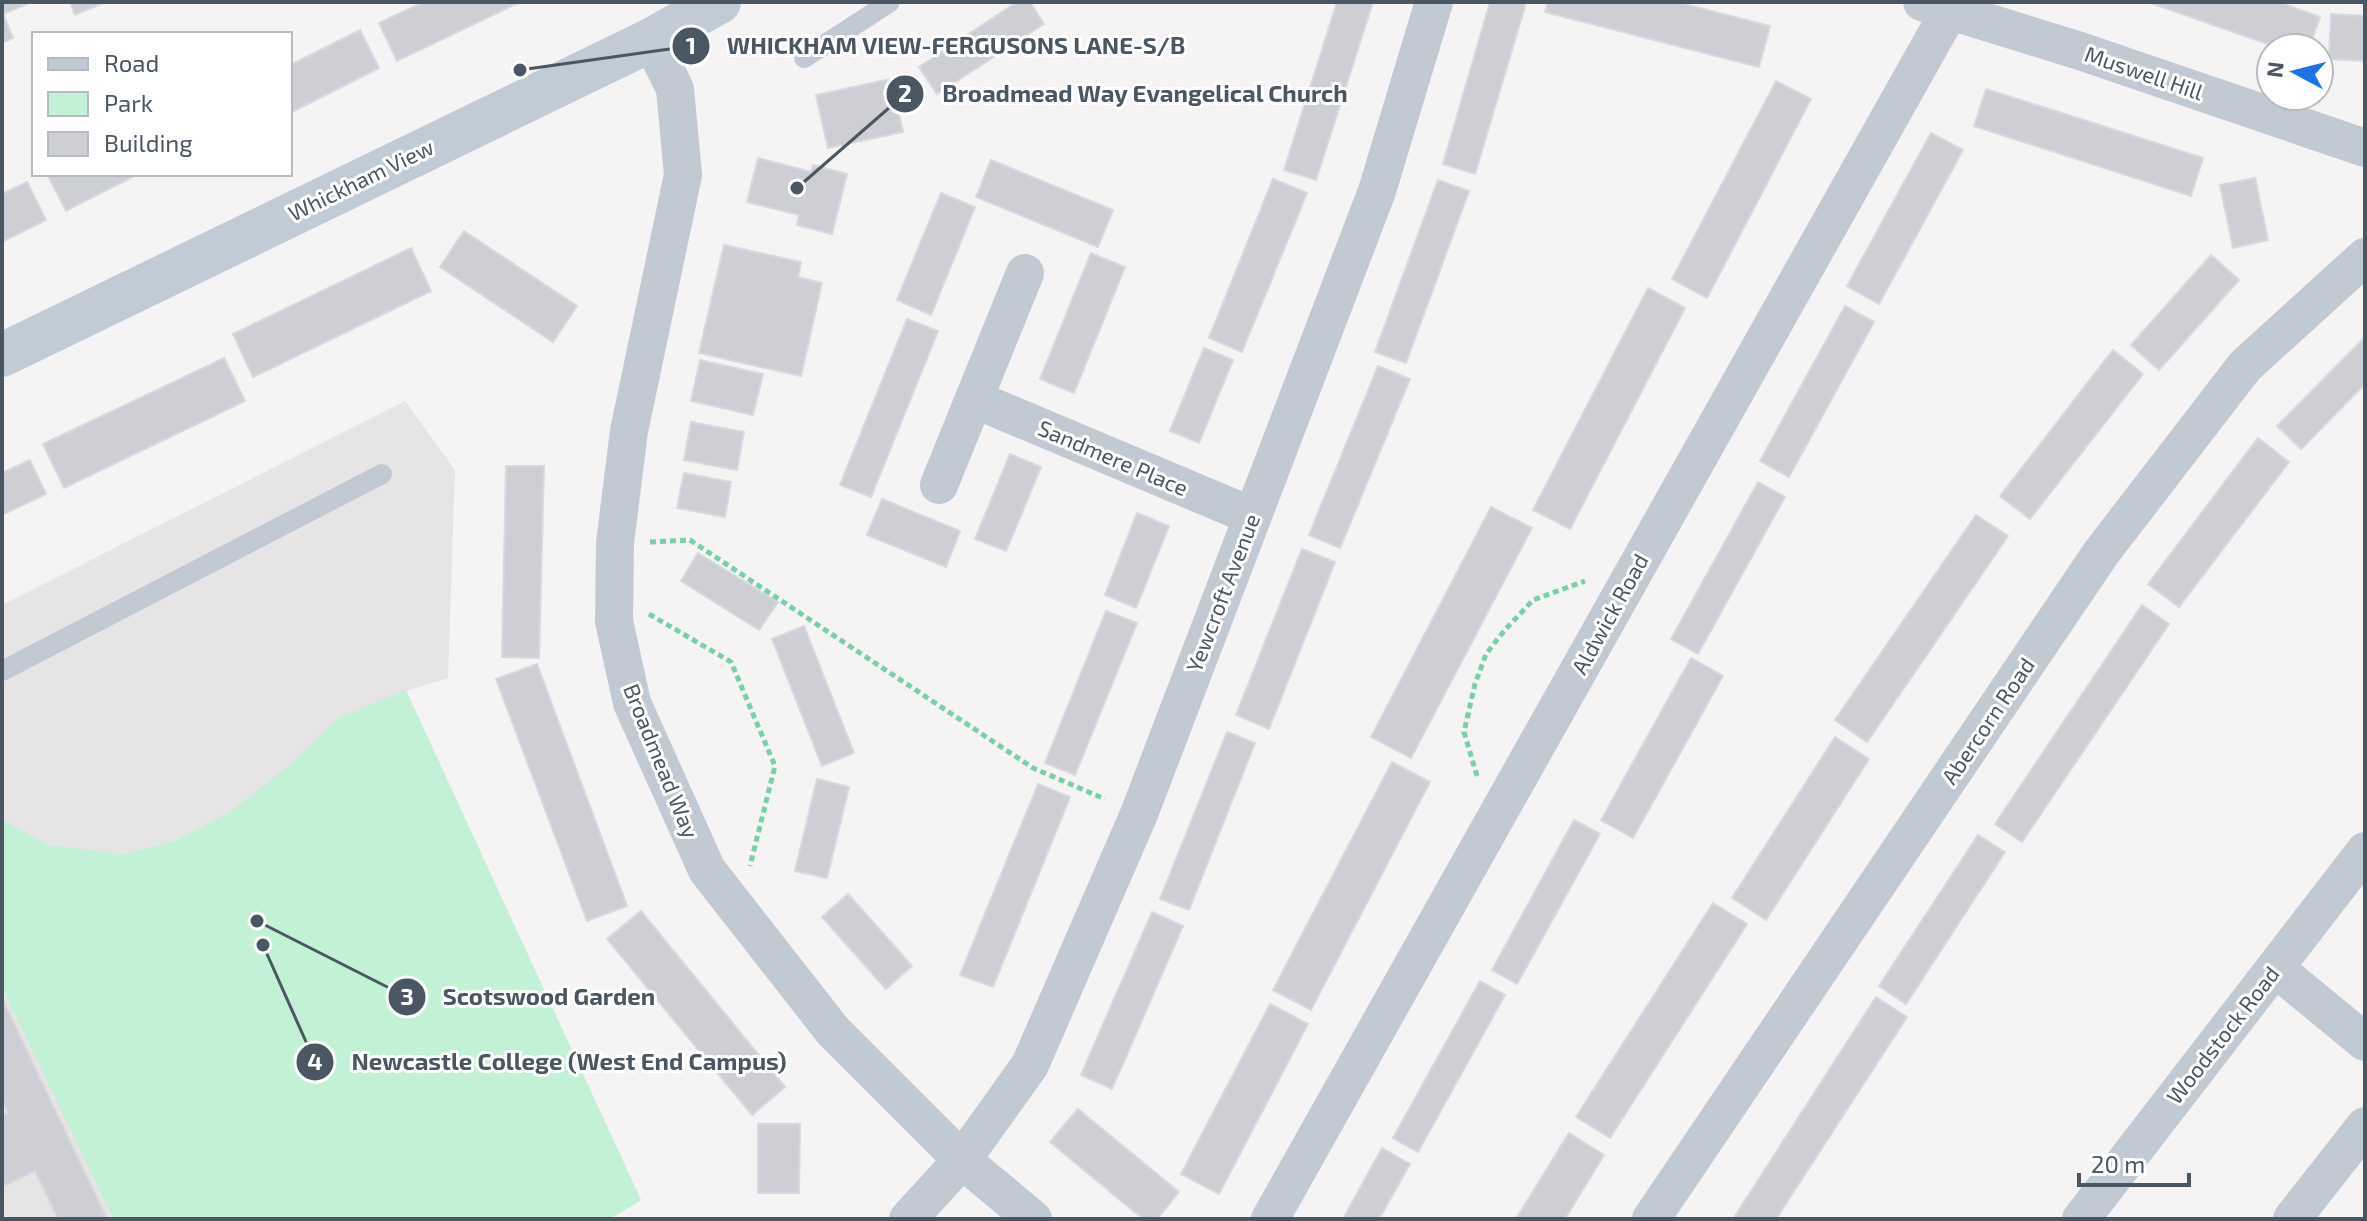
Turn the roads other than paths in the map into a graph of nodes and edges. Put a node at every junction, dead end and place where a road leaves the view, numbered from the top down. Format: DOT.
graph roads {
  1 [pos="719,2"];
  2 [pos="890,2"];
  3 [pos="1434,2"];
  4 [pos="1936,6"];
  5 [pos="651,40"];
  6 [pos="804,58"];
  7 [pos="2365,148"];
  8 [pos="2365,257"];
  9 [pos="1025,273"];
  10 [pos="2,355"];
  11 [pos="974,399"];
  12 [pos="382,474"];
  13 [pos="939,485"];
  14 [pos="1252,516"];
  15 [pos="2,671"];
  16 [pos="2365,851"];
  17 [pos="2275,968"];
  18 [pos="2365,1042"];
  19 [pos="2365,1126"];
  20 [pos="962,1160"];
  21 [pos="908,1219"];
  22 [pos="1033,1219"];
  23 [pos="1270,1219"];
  24 [pos="1651,1219"];
  25 [pos="2081,1219"];
  26 [pos="2292,1219"];
  1 -- 5 [label="main road, Whickham View"];
  2 -- 6 [label="lane"];
  3 -- 14 [label="street, Yewcroft Avenue"];
  4 -- 7 [label="street, Muswell Hill"];
  4 -- 23 [label="street, Aldwick Road"];
  5 -- 10 [label="main road, Whickham View"];
  5 -- 20 [label="street, Broadmead Way"];
  8 -- 24 [label="street, Abercorn Road"];
  9 -- 11 [label="street"];
  11 -- 13 [label="street"];
  11 -- 14 [label="street, Sandmere Place"];
  12 -- 15 [label="lane"];
  14 -- 20 [label="street, Yewcroft Avenue"];
  16 -- 17 [label="street, Woodstock Road"];
  17 -- 18 [label="street"];
  17 -- 25 [label="street, Woodstock Road"];
  19 -- 26 [label="street"];
  20 -- 21 [label="street, Yewcroft Avenue"];
  20 -- 22 [label="street, Broadmead Way"];
}
